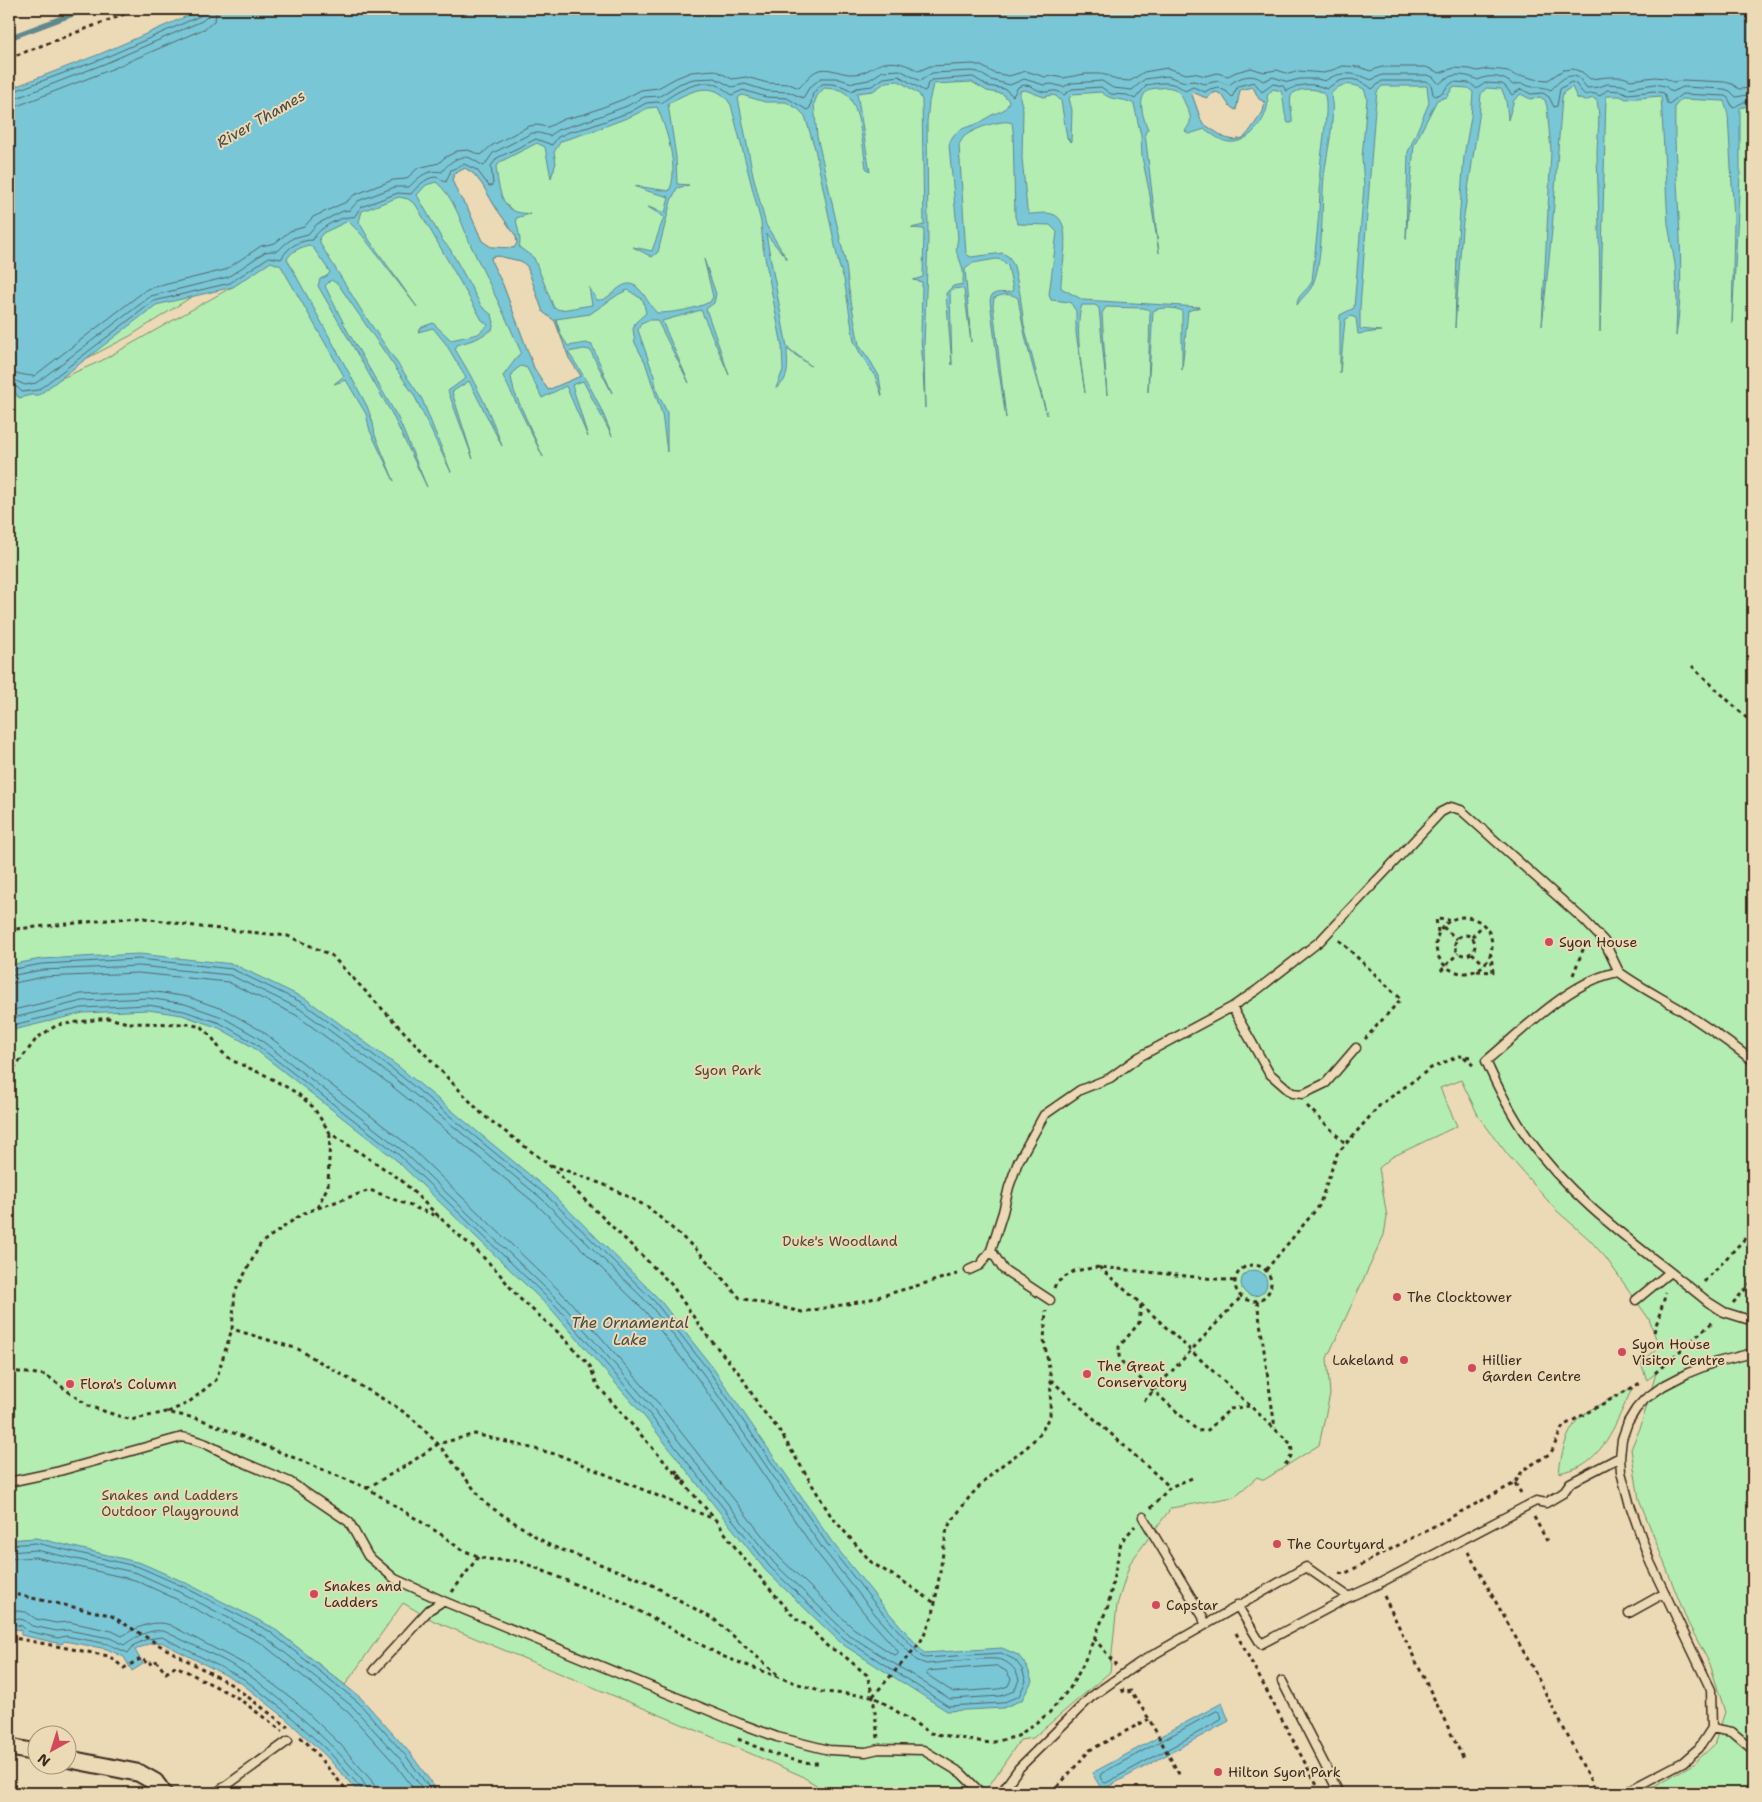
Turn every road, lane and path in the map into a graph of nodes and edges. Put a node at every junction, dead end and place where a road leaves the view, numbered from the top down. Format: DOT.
graph roads {
  1 [pos="138,9"];
  2 [pos="9,58"];
  3 [pos="1692,666"];
  4 [pos="1753,724"];
  5 [pos="1450,920"];
  6 [pos="1483,925"];
  7 [pos="1443,927"];
  8 [pos="9,932"];
  9 [pos="1438,933"];
  10 [pos="1334,935"];
  11 [pos="1584,936"];
  12 [pos="1472,938"];
  13 [pos="1456,939"];
  14 [pos="1458,953"];
  15 [pos="1472,953"];
  16 [pos="1491,954"];
  17 [pos="1484,964"];
  18 [pos="1446,967"];
  19 [pos="1441,971"];
  20 [pos="1476,971"];
  21 [pos="1619,972"];
  22 [pos="1564,997"];
  23 [pos="1232,1007"];
  24 [pos="1356,1048"];
  25 [pos="1486,1062"];
  26 [pos="1753,1062"];
  27 [pos="9,1075"];
  28 [pos="1292,1093"];
  29 [pos="330,1133"];
  30 [pos="1346,1144"];
  31 [pos="548,1164"];
  32 [pos="318,1208"];
  33 [pos="441,1218"];
  34 [pos="1753,1230"];
  35 [pos="991,1250"];
  36 [pos="1099,1267"];
  37 [pos="969,1270"];
  38 [pos="1266,1270"];
  39 [pos="1670,1272"];
  40 [pos="1235,1281"];
  41 [pos="1753,1281"];
  42 [pos="1695,1291"];
  43 [pos="1241,1297"];
  44 [pos="1050,1300"];
  45 [pos="1636,1300"];
  46 [pos="1257,1301"];
  47 [pos="1141,1304"];
  48 [pos="1724,1312"];
  49 [pos="1753,1322"];
  50 [pos="232,1329"];
  51 [pos="1191,1351"];
  52 [pos="1753,1353"];
  53 [pos="1653,1375"];
  54 [pos="1051,1379"];
  55 [pos="1647,1380"];
  56 [pos="1154,1391"];
  57 [pos="1144,1401"];
  58 [pos="1250,1406"];
  59 [pos="166,1412"];
  60 [pos="1276,1429"];
  61 [pos="438,1444"];
  62 [pos="1620,1457"];
  63 [pos="1284,1466"];
  64 [pos="1195,1477"];
  65 [pos="9,1482"];
  66 [pos="1516,1483"];
  67 [pos="1170,1487"];
  68 [pos="1521,1493"];
  69 [pos="1533,1514"];
  70 [pos="1143,1517"];
  71 [pos="715,1519"];
  72 [pos="1461,1540"];
  73 [pos="1547,1541"];
  74 [pos="478,1556"];
  75 [pos="1334,1572"];
  76 [pos="1378,1584"];
  77 [pos="9,1593"];
  78 [pos="1665,1593"];
  79 [pos="1349,1597"];
  80 [pos="443,1600"];
  81 [pos="936,1604"];
  82 [pos="1236,1605"];
  83 [pos="1225,1612"];
  84 [pos="1629,1612"];
  85 [pos="1205,1625"];
  86 [pos="9,1637"];
  87 [pos="1094,1638"];
  88 [pos="1114,1663"];
  89 [pos="374,1670"];
  90 [pos="781,1678"];
  91 [pos="1116,1680"];
  92 [pos="1282,1681"];
  93 [pos="873,1696"];
  94 [pos="1149,1719"];
  95 [pos="1712,1728"];
  96 [pos="284,1733"];
  97 [pos="288,1741"];
  98 [pos="9,1747"];
  99 [pos="879,1748"];
  100 [pos="1752,1749"];
  101 [pos="28,1751"];
  102 [pos="1463,1758"];
  103 [pos="78,1761"];
  104 [pos="1180,1776"];
  105 [pos="163,1793"];
  106 [pos="216,1793"];
  107 [pos="349,1793"];
  108 [pos="981,1793"];
  109 [pos="1001,1793"];
  110 [pos="1063,1793"];
  111 [pos="1321,1793"];
  112 [pos="1339,1793"];
  113 [pos="1597,1793"];
  114 [pos="1624,1793"];
  1 -- 2 [label="path"];
  3 -- 4 [label="path"];
  5 -- 6 [label="path"];
  5 -- 7 [label="path"];
  5 -- 9 [label="path"];
  6 -- 12 [label="path"];
  6 -- 16 [label="path"];
  7 -- 9 [label="path"];
  7 -- 13 [label="path"];
  8 -- 31 [label="path"];
  9 -- 18 [label="path"];
  10 -- 24 [label="path"];
  11 -- 22 [label="path"];
  12 -- 13 [label="path"];
  12 -- 15 [label="path"];
  13 -- 14 [label="path"];
  14 -- 15 [label="path"];
  14 -- 18 [label="path"];
  15 -- 17 [label="path"];
  16 -- 17 [label="path"];
  16 -- 20 [label="path"];
  17 -- 20 [label="path"];
  18 -- 19 [label="path"];
  18 -- 20 [label="path"];
  21 -- 22 [label="lane"];
  21 -- 23 [label="lane"];
  21 -- 26 [label="lane"];
  22 -- 25 [label="lane"];
  23 -- 28 [label="lane"];
  23 -- 35 [label="lane"];
  24 -- 28 [label="lane"];
  25 -- 30 [label="path"];
  25 -- 39 [label="lane"];
  27 -- 29 [label="path"];
  28 -- 30 [label="path"];
  29 -- 32 [label="path"];
  29 -- 33 [label="path"];
  30 -- 38 [label="path"];
  31 -- 37 [label="path"];
  31 -- 81 [label="path"];
  32 -- 33 [label="path"];
  32 -- 50 [label="path"];
  33 -- 71 [label="path"];
  34 -- 42 [label="path"];
  35 -- 37 [label="lane"];
  35 -- 44 [label="lane"];
  36 -- 40 [label="path"];
  36 -- 44 [label="path"];
  36 -- 47 [label="path"];
  38 -- 40 [label="path"];
  38 -- 46 [label="path"];
  39 -- 42 [label="lane"];
  39 -- 45 [label="lane"];
  40 -- 43 [label="path"];
  41 -- 48 [label="path"];
  42 -- 48 [label="lane"];
  43 -- 46 [label="path"];
  43 -- 51 [label="path"];
  44 -- 54 [label="path"];
  46 -- 60 [label="path"];
  47 -- 51 [label="path"];
  47 -- 56 [label="path"];
  48 -- 49 [label="lane"];
  48 -- 53 [label="path"];
  50 -- 59 [label="path"];
  50 -- 61 [label="path"];
  51 -- 56 [label="path"];
  51 -- 58 [label="path"];
  52 -- 62 [label="lane"];
  54 -- 67 [label="path"];
  54 -- 81 [label="path"];
  55 -- 66 [label="path"];
  56 -- 57 [label="path"];
  56 -- 58 [label="path"];
  58 -- 60 [label="path"];
  60 -- 63 [label="path"];
  61 -- 71 [label="path"];
  61 -- 74 [label="path"];
  61 -- 90 [label="path"];
  62 -- 72 [label="lane"];
  62 -- 78 [label="lane"];
  64 -- 67 [label="path"];
  65 -- 80 [label="lane"];
  66 -- 68 [label="path"];
  66 -- 75 [label="path"];
  67 -- 70 [label="path"];
  69 -- 73 [label="path"];
  70 -- 85 [label="lane"];
  70 -- 87 [label="path"];
  71 -- 71 [label="path"];
  71 -- 93 [label="path"];
  72 -- 76 [label="lane"];
  72 -- 113 [label="path"];
  74 -- 80 [label="path"];
  74 -- 90 [label="path"];
  76 -- 79 [label="lane"];
  76 -- 102 [label="path"];
  77 -- 107 [label="path"];
  78 -- 84 [label="lane"];
  78 -- 95 [label="lane"];
  79 -- 82 [label="lane"];
  79 -- 82 [label="lane"];
  80 -- 89 [label="lane"];
  80 -- 99 [label="lane"];
  81 -- 93 [label="path"];
  82 -- 83 [label="lane"];
  83 -- 85 [label="lane"];
  83 -- 111 [label="path"];
  85 -- 91 [label="lane"];
  86 -- 96 [label="path"];
  87 -- 88 [label="path"];
  87 -- 93 [label="path"];
  90 -- 93 [label="path"];
  91 -- 94 [label="path"];
  91 -- 109 [label="lane"];
  92 -- 112 [label="lane"];
  93 -- 99 [label="path"];
  94 -- 104 [label="path"];
  94 -- 110 [label="path"];
  95 -- 100 [label="lane"];
  95 -- 114 [label="lane"];
  97 -- 106 [label="lane"];
  98 -- 101 [label="street"];
  99 -- 108 [label="lane"];
  103 -- 105 [label="street"];
}
